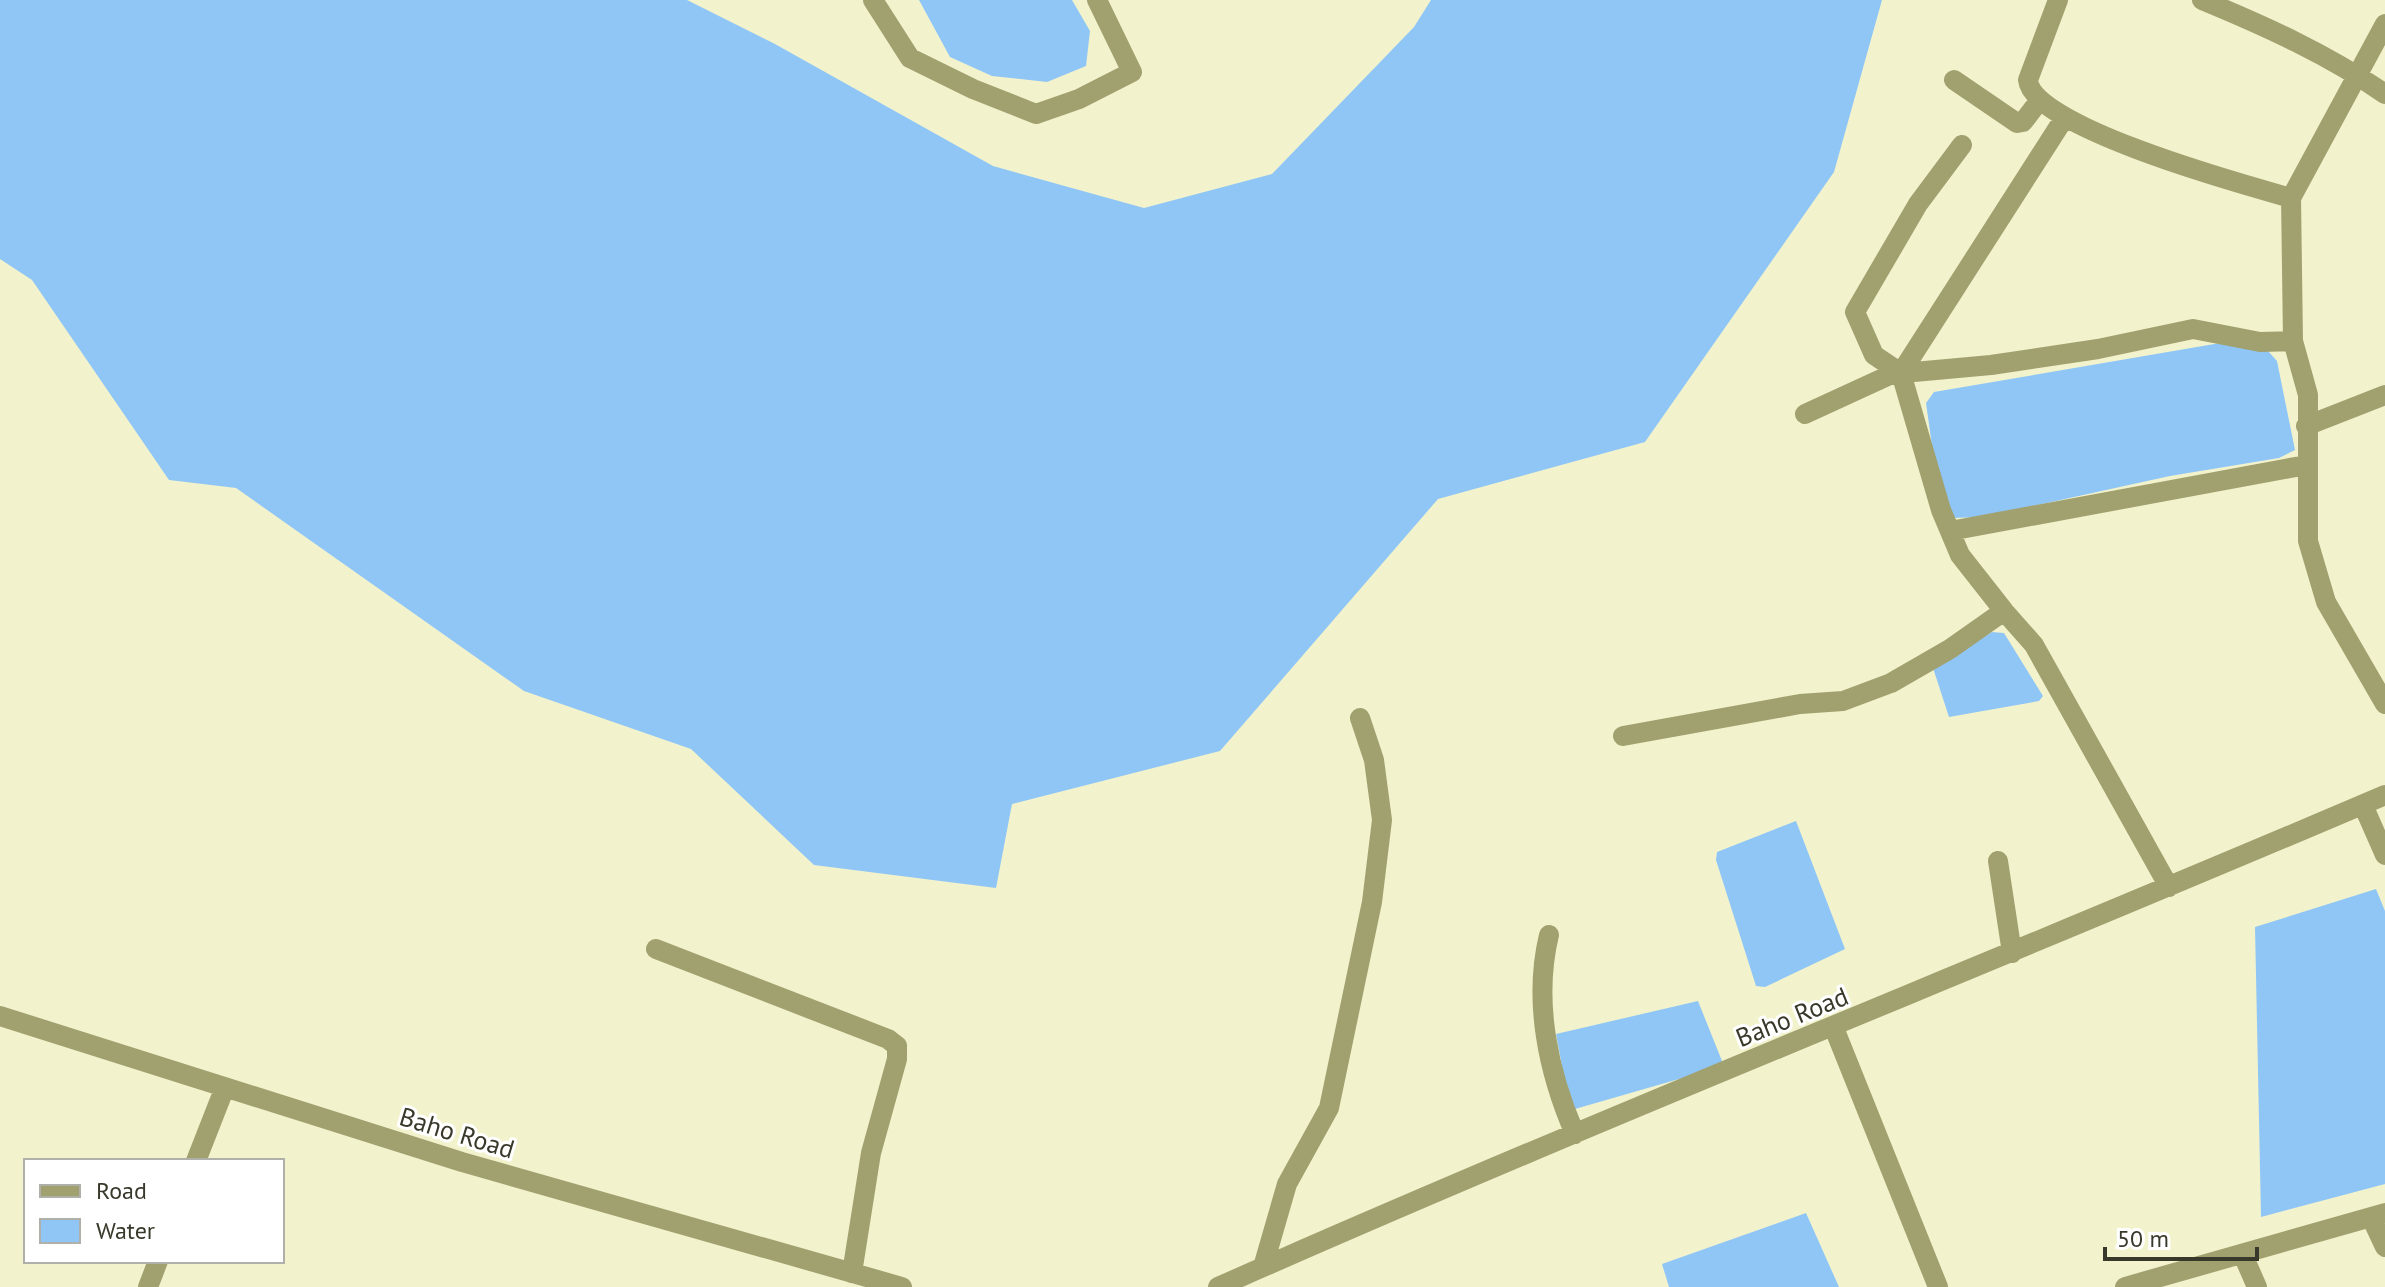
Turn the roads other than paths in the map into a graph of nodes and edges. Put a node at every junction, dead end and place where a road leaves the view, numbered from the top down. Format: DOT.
graph roads {
  1 [pos="873,0"];
  2 [pos="1097,0"];
  3 [pos="2058,0"];
  4 [pos="2202,0"];
  5 [pos="2385,24"];
  6 [pos="2357,75"];
  7 [pos="1954,80"];
  8 [pos="2385,94"];
  9 [pos="2039,101"];
  10 [pos="2065,117"];
  11 [pos="1962,145"];
  12 [pos="2291,198"];
  13 [pos="2293,341"];
  14 [pos="1901,373"];
  15 [pos="2385,395"];
  16 [pos="1805,414"];
  17 [pos="2306,426"];
  18 [pos="2306,465"];
  19 [pos="1950,531"];
  20 [pos="2004,611"];
  21 [pos="2385,704"];
  22 [pos="1360,718"];
  23 [pos="1623,736"];
  24 [pos="2385,795"];
  25 [pos="2363,805"];
  26 [pos="2385,855"];
  27 [pos="1998,861"];
  28 [pos="2169,887"];
  29 [pos="1549,935"];
  30 [pos="656,949"];
  31 [pos="2012,953"];
  32 [pos="0,1016"];
  33 [pos="1834,1028"];
  34 [pos="225,1087"];
  35 [pos="1575,1134"];
  36 [pos="197,1159"];
  37 [pos="2378,1215"];
  38 [pos="2385,1247"];
  39 [pos="2243,1255"];
  40 [pos="157,1263"];
  41 [pos="1263,1267"];
  42 [pos="852,1273"];
  43 [pos="148,1287"];
  44 [pos="902,1287"];
  45 [pos="1218,1287"];
  46 [pos="1938,1287"];
  47 [pos="2125,1287"];
  48 [pos="2257,1287"];
  1 -- 2 [label="street"];
  3 -- 9 [label="street"];
  4 -- 6 [label="street"];
  5 -- 6 [label="street"];
  6 -- 8 [label="street"];
  6 -- 12 [label="street"];
  7 -- 9 [label="street"];
  9 -- 10 [label="street"];
  10 -- 12 [label="street"];
  10 -- 14 [label="street"];
  11 -- 14 [label="street"];
  12 -- 13 [label="street"];
  13 -- 14 [label="street"];
  13 -- 17 [label="street"];
  14 -- 16 [label="street"];
  14 -- 19 [label="street"];
  15 -- 17 [label="street"];
  17 -- 18 [label="street"];
  18 -- 19 [label="street"];
  18 -- 21 [label="street"];
  19 -- 20 [label="street"];
  20 -- 23 [label="street"];
  20 -- 28 [label="street"];
  22 -- 41 [label="street"];
  24 -- 25 [label="street, Baho Road"];
  25 -- 26 [label="street"];
  25 -- 28 [label="street, Baho Road"];
  27 -- 31 [label="street"];
  28 -- 31 [label="street, Baho Road"];
  29 -- 35 [label="street"];
  30 -- 42 [label="street"];
  31 -- 33 [label="street, Baho Road"];
  32 -- 34 [label="street, Baho Road"];
  33 -- 35 [label="street, Baho Road"];
  33 -- 46 [label="street"];
  34 -- 36 [label="street"];
  34 -- 42 [label="street, Baho Road"];
  35 -- 41 [label="street, Baho Road"];
  37 -- 38 [label="street"];
  37 -- 39 [label="street"];
  39 -- 47 [label="street"];
  39 -- 48 [label="street"];
  40 -- 43 [label="street"];
  41 -- 45 [label="street, Baho Road"];
  42 -- 44 [label="street, Baho Road"];
}
